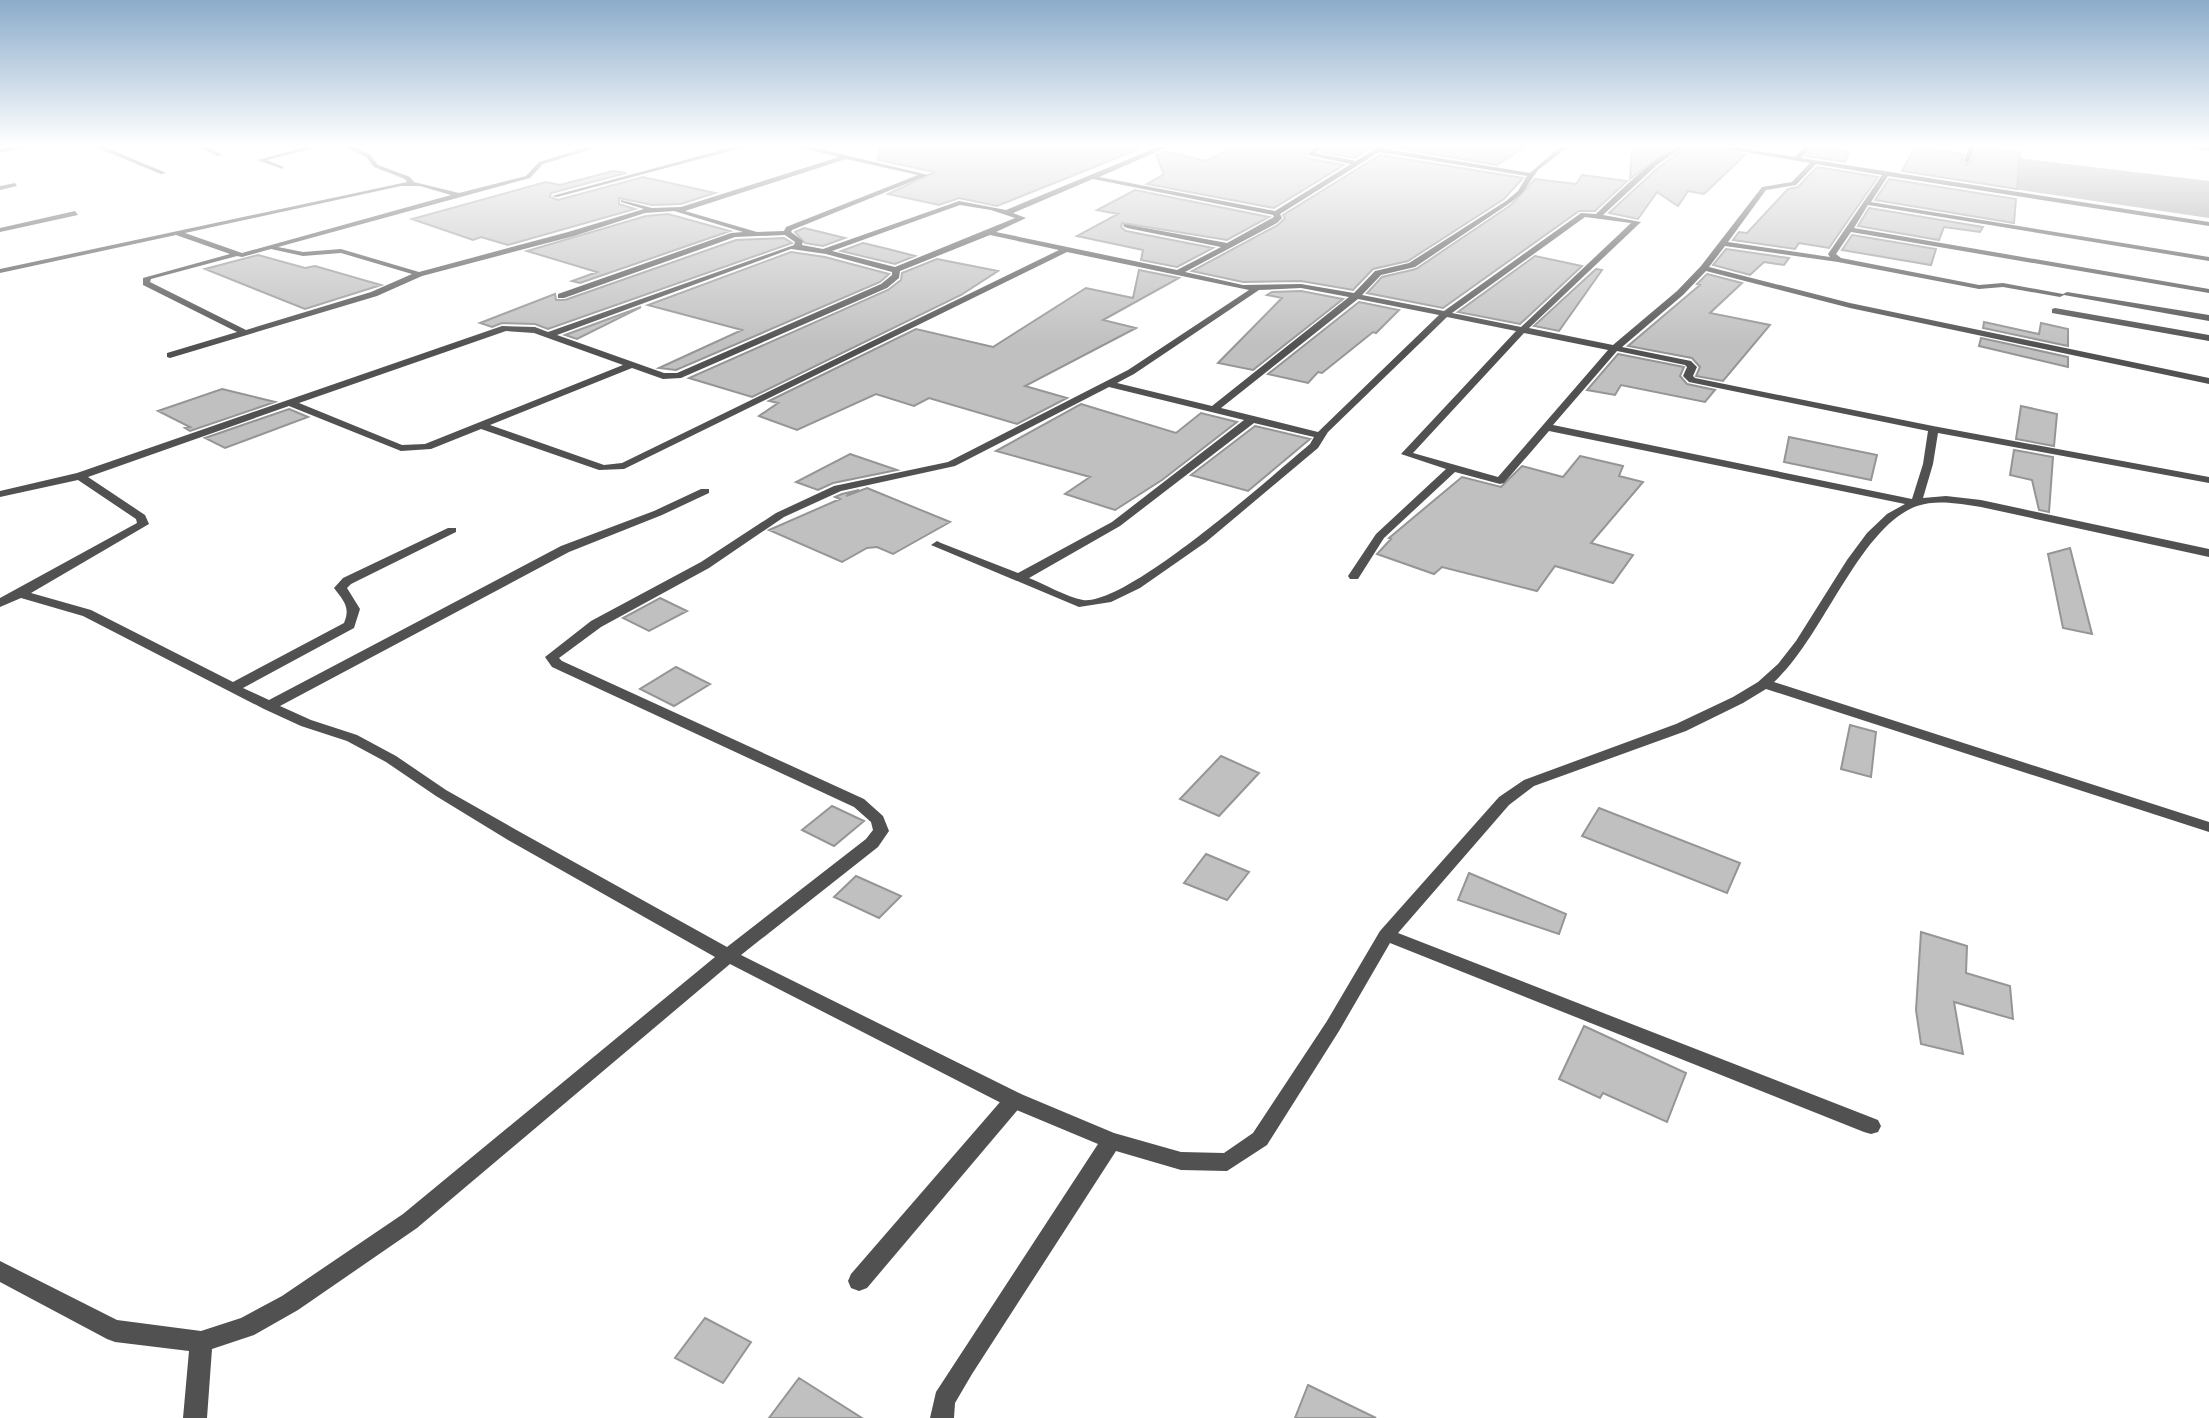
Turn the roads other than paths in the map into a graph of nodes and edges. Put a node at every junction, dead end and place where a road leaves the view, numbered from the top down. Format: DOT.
graph roads {
  1 [pos="75,213"];
  2 [pos="266,213"];
  3 [pos="395,213"];
  4 [pos="639,213"];
  5 [pos="685,213"];
  6 [pos="834,213"];
  7 [pos="930,213"];
  8 [pos="1012,213"];
  9 [pos="1276,213"];
  10 [pos="1491,213"];
  11 [pos="1744,213"];
  12 [pos="1860,213"];
  13 [pos="1929,213"];
  14 [pos="2139,213"];
  15 [pos="1600,215"];
  16 [pos="2209,224"];
  17 [pos="1127,226"];
  18 [pos="1849,229"];
  19 [pos="0,230"];
  20 [pos="178,233"];
  21 [pos="787,233"];
  22 [pos="989,233"];
  23 [pos="756,234"];
  24 [pos="1721,243"];
  25 [pos="798,246"];
  26 [pos="1229,246"];
  27 [pos="271,248"];
  28 [pos="1067,249"];
  29 [pos="824,251"];
  30 [pos="234,255"];
  31 [pos="2209,259"];
  32 [pos="1838,260"];
  33 [pos="1704,268"];
  34 [pos="896,270"];
  35 [pos="0,271"];
  36 [pos="1178,273"];
  37 [pos="419,274"];
  38 [pos="1256,289"];
  39 [pos="2209,290"];
  40 [pos="561,296"];
  41 [pos="1355,297"];
  42 [pos="2055,311"];
  43 [pos="1444,315"];
  44 [pos="2209,318"];
  45 [pos="1521,331"];
  46 [pos="244,332"];
  47 [pos="548,335"];
  48 [pos="2209,338"];
  49 [pos="1614,349"];
  50 [pos="170,355"];
  51 [pos="634,364"];
  52 [pos="2209,381"];
  53 [pos="1109,384"];
  54 [pos="292,404"];
  55 [pos="1213,410"];
  56 [pos="1252,419"];
  57 [pos="482,426"];
  58 [pos="1546,427"];
  59 [pos="1933,429"];
  60 [pos="1321,436"];
  61 [pos="1453,468"];
  62 [pos="80,476"];
  63 [pos="2209,480"];
  64 [pos="705,491"];
  65 [pos="0,494"];
  66 [pos="1916,503"];
  67 [pos="452,530"];
  68 [pos="937,545"];
  69 [pos="2209,553"];
  70 [pos="1353,576"];
  71 [pos="1019,578"];
  72 [pos="20,594"];
  73 [pos="0,603"];
  74 [pos="1765,684"];
  75 [pos="234,687"];
  76 [pos="269,706"];
  77 [pos="2209,827"];
  78 [pos="1386,934"];
  79 [pos="729,956"];
  80 [pos="1014,1100"];
  81 [pos="1871,1126"];
  82 [pos="1111,1141"];
  83 [pos="0,1271"];
  84 [pos="859,1281"];
  85 [pos="201,1342"];
  86 [pos="195,1418"];
  87 [pos="942,1418"];
  1 -- 19 [label="street"];
  2 -- 20 [label="street"];
  3 -- 27 [label="street"];
  4 -- 37 [label="street"];
  5 -- 23 [label="street"];
  6 -- 21 [label="street"];
  7 -- 29 [label="street"];
  8 -- 22 [label="street"];
  9 -- 26 [label="street"];
  10 -- 41 [label="street"];
  11 -- 24 [label="street"];
  12 -- 18 [label="street"];
  13 -- 31 [label="street"];
  14 -- 16 [label="street"];
  15 -- 43 [label="street"];
  15 -- 45 [label="street"];
  17 -- 26 [label="street"];
  18 -- 32 [label="street"];
  18 -- 39 [label="street"];
  20 -- 30 [label="street"];
  20 -- 35 [label="street"];
  21 -- 23 [label="street"];
  21 -- 25 [label="street"];
  22 -- 28 [label="street"];
  22 -- 34 [label="street"];
  23 -- 40 [label="street"];
  24 -- 32 [label="street"];
  24 -- 33 [label="street"];
  25 -- 29 [label="street"];
  25 -- 47 [label="street"];
  26 -- 36 [label="street"];
  27 -- 30 [label="street"];
  27 -- 37 [label="street"];
  28 -- 36 [label="street"];
  28 -- 57 [label="street"];
  29 -- 34 [label="street"];
  30 -- 46 [label="street"];
  32 -- 44 [label="street"];
  33 -- 49 [label="street"];
  33 -- 52 [label="street"];
  34 -- 51 [label="street"];
  36 -- 38 [label="street"];
  37 -- 46 [label="street"];
  38 -- 41 [label="street"];
  38 -- 53 [label="street"];
  41 -- 43 [label="street"];
  41 -- 55 [label="street"];
  42 -- 48 [label="street"];
  43 -- 45 [label="street"];
  43 -- 60 [label="street"];
  45 -- 49 [label="street"];
  45 -- 61 [label="street"];
  46 -- 50 [label="street"];
  47 -- 51 [label="street"];
  47 -- 54 [label="street"];
  49 -- 58 [label="street"];
  49 -- 59 [label="street"];
  51 -- 57 [label="street"];
  53 -- 55 [label="street"];
  53 -- 79 [label="street"];
  54 -- 57 [label="street"];
  54 -- 62 [label="street"];
  55 -- 56 [label="street"];
  56 -- 60 [label="street"];
  56 -- 71 [label="street"];
  58 -- 61 [label="street"];
  58 -- 66 [label="street"];
  59 -- 63 [label="street"];
  59 -- 66 [label="street"];
  60 -- 71 [label="street"];
  61 -- 70 [label="street"];
  62 -- 65 [label="street"];
  62 -- 72 [label="street"];
  64 -- 76 [label="street"];
  66 -- 69 [label="street"];
  66 -- 74 [label="street"];
  67 -- 75 [label="street"];
  68 -- 71 [label="street"];
  72 -- 73 [label="street"];
  72 -- 75 [label="street"];
  74 -- 77 [label="street"];
  74 -- 78 [label="street"];
  75 -- 76 [label="street"];
  76 -- 79 [label="street"];
  78 -- 81 [label="street"];
  78 -- 82 [label="street"];
  79 -- 80 [label="street"];
  79 -- 85 [label="street"];
  80 -- 82 [label="street"];
  80 -- 84 [label="street"];
  82 -- 87 [label="street"];
  83 -- 85 [label="street"];
  85 -- 86 [label="street"];
}
